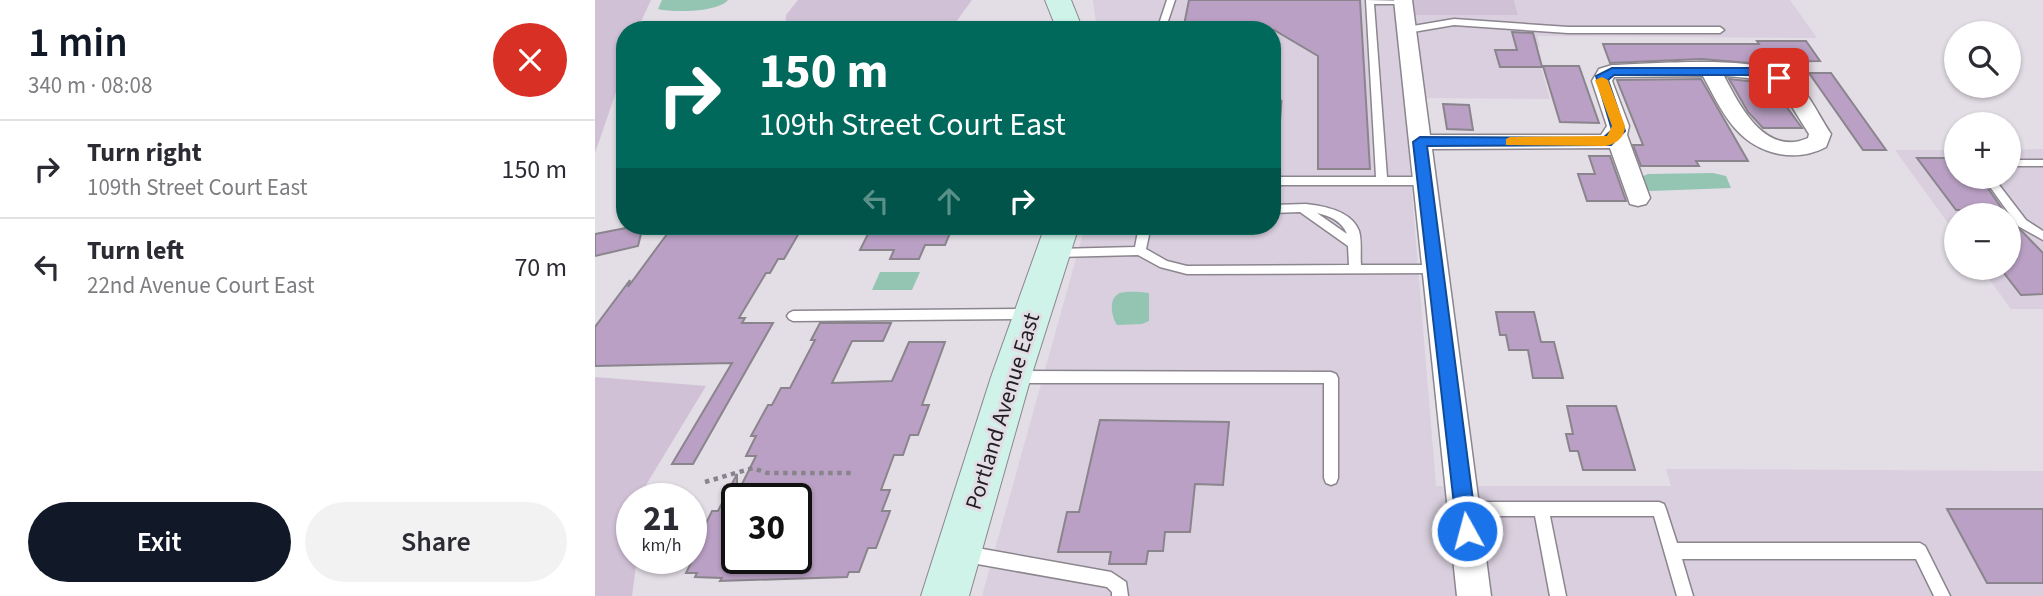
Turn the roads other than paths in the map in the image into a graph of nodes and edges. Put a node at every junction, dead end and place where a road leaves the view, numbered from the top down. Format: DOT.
graph roads {
  1 [pos="1058,0"];
  2 [pos="1171,0"];
  3 [pos="1370,0"];
  4 [pos="1403,0"];
  5 [pos="1066,21"];
  6 [pos="1164,21"];
  7 [pos="1407,30"];
  8 [pos="1720,30"];
  9 [pos="1711,71"];
  10 [pos="1616,135"];
  11 [pos="1420,142"];
  12 [pos="2021,163"];
  13 [pos="2043,163"];
  14 [pos="1281,181"];
  15 [pos="1382,181"];
  16 [pos="1425,181"];
  17 [pos="1997,189"];
  18 [pos="1638,198"];
  19 [pos="1281,209"];
  20 [pos="1143,235"];
  21 [pos="2043,236"];
  22 [pos="1057,239"];
  23 [pos="1140,251"];
  24 [pos="1356,269"];
  25 [pos="1435,269"];
  26 [pos="1032,314"];
  27 [pos="793,316"];
  28 [pos="1011,377"];
  29 [pos="1331,478"];
  30 [pos="1464,509"];
  31 [pos="1541,509"];
  32 [pos="1671,551"];
  33 [pos="958,553"];
  34 [pos="945,596"];
  35 [pos="1120,596"];
  36 [pos="1474,596"];
  37 [pos="1558,596"];
  38 [pos="1685,596"];
  39 [pos="1943,596"];
  1 -- 5 [label="main road"];
  2 -- 6 [label="lane"];
  3 -- 4 [label="lane"];
  3 -- 15 [label="lane"];
  4 -- 7 [label="street"];
  7 -- 8 [label="lane"];
  7 -- 11 [label="street"];
  9 -- 9 [label="street"];
  9 -- 10 [label="street"];
  10 -- 11 [label="street"];
  10 -- 18 [label="street"];
  11 -- 16 [label="street"];
  12 -- 13 [label="lane"];
  14 -- 15 [label="lane"];
  15 -- 16 [label="lane"];
  16 -- 25 [label="street"];
  17 -- 21 [label="lane"];
  19 -- 24 [label="lane"];
  20 -- 23 [label="lane"];
  22 -- 23 [label="lane"];
  22 -- 26 [label="main road, Portland Avenue East"];
  23 -- 24 [label="lane"];
  24 -- 25 [label="lane"];
  25 -- 30 [label="street"];
  26 -- 27 [label="lane"];
  26 -- 28 [label="main road, Portland Avenue East"];
  28 -- 29 [label="lane"];
  28 -- 33 [label="main road, Portland Avenue East"];
  30 -- 31 [label="lane"];
  30 -- 36 [label="street"];
  31 -- 32 [label="lane"];
  31 -- 37 [label="lane"];
  32 -- 38 [label="lane"];
  32 -- 39 [label="lane"];
  33 -- 34 [label="main road, Portland Avenue East"];
  33 -- 35 [label="lane"];
}
